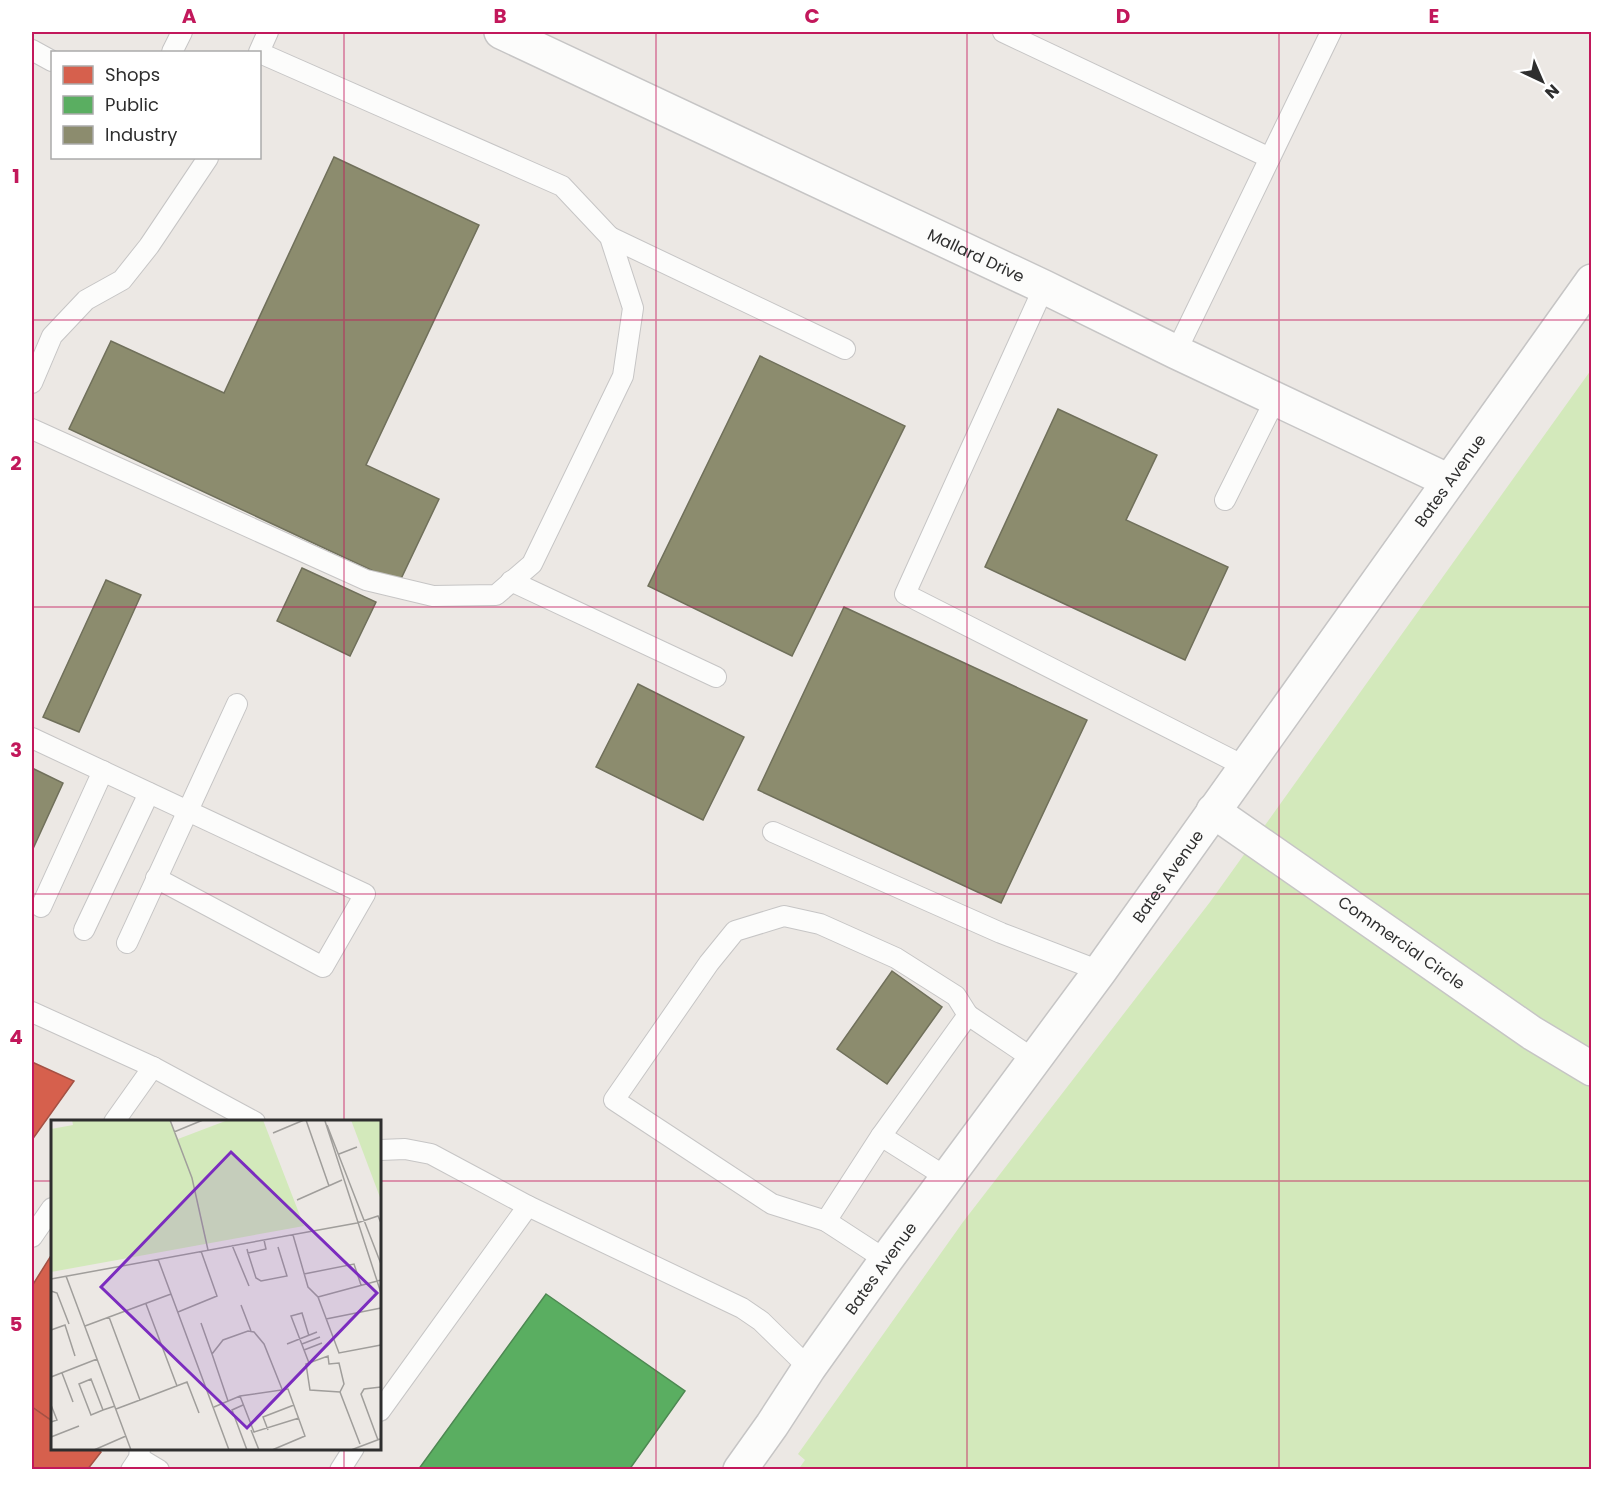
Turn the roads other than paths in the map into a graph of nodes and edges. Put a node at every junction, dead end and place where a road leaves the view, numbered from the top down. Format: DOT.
graph roads {
  1 [pos="182,32"];
  2 [pos="268,32"];
  3 [pos="501,32"];
  4 [pos="1003,32"];
  5 [pos="1331,32"];
  6 [pos="32,50"];
  7 [pos="172,51"];
  8 [pos="260,51"];
  9 [pos="261,54"];
  10 [pos="51,61"];
  11 [pos="1270,158"];
  12 [pos="207,159"];
  13 [pos="610,237"];
  14 [pos="1592,281"];
  15 [pos="1044,287"];
  16 [pos="845,349"];
  17 [pos="1176,352"];
  18 [pos="32,383"];
  19 [pos="1276,398"];
  20 [pos="32,429"];
  21 [pos="1449,481"];
  22 [pos="1225,500"];
  23 [pos="511,581"];
  24 [pos="716,677"];
  25 [pos="237,704"];
  26 [pos="32,738"];
  27 [pos="1245,766"];
  28 [pos="102,771"];
  29 [pos="149,793"];
  30 [pos="187,810"];
  31 [pos="1213,811"];
  32 [pos="773,832"];
  33 [pos="156,878"];
  34 [pos="41,907"];
  35 [pos="84,930"];
  36 [pos="126,943"];
  37 [pos="1100,971"];
  38 [pos="32,1012"];
  39 [pos="968,1015"];
  40 [pos="1035,1060"];
  41 [pos="153,1067"];
  42 [pos="1592,1069"];
  43 [pos="115,1120"];
  44 [pos="251,1120"];
  45 [pos="881,1136"];
  46 [pos="381,1150"];
  47 [pos="946,1177"];
  48 [pos="528,1206"];
  49 [pos="51,1209"];
  50 [pos="826,1221"];
  51 [pos="32,1237"];
  52 [pos="886,1260"];
  53 [pos="809,1368"];
  54 [pos="381,1410"];
  55 [pos="353,1450"];
  56 [pos="136,1459"];
  57 [pos="159,1470"];
  58 [pos="339,1470"];
  59 [pos="740,1470"];
  1 -- 7 [label="lane"];
  2 -- 8 [label="lane"];
  3 -- 15 [label="street, Mallard Drive"];
  4 -- 11 [label="lane"];
  5 -- 11 [label="lane"];
  6 -- 10 [label="lane"];
  9 -- 13 [label="lane"];
  11 -- 17 [label="lane"];
  12 -- 18 [label="lane"];
  13 -- 16 [label="lane"];
  13 -- 23 [label="lane"];
  14 -- 21 [label="street, Bates Avenue"];
  15 -- 17 [label="street, Mallard Drive"];
  15 -- 27 [label="lane"];
  17 -- 19 [label="street, Mallard Drive"];
  19 -- 21 [label="street, Mallard Drive"];
  19 -- 22 [label="lane"];
  20 -- 23 [label="lane"];
  21 -- 27 [label="street, Bates Avenue"];
  23 -- 24 [label="lane"];
  25 -- 30 [label="lane"];
  26 -- 28 [label="lane"];
  27 -- 31 [label="street, Bates Avenue"];
  28 -- 29 [label="lane"];
  28 -- 34 [label="lane"];
  29 -- 30 [label="lane"];
  29 -- 35 [label="lane"];
  30 -- 33 [label="lane"];
  30 -- 33 [label="lane"];
  31 -- 37 [label="street, Bates Avenue"];
  31 -- 42 [label="street, Commercial Circle"];
  32 -- 37 [label="lane"];
  33 -- 36 [label="lane"];
  37 -- 40 [label="street, Bates Avenue"];
  38 -- 41 [label="lane"];
  39 -- 40 [label="lane"];
  39 -- 45 [label="lane"];
  39 -- 50 [label="lane"];
  40 -- 47 [label="street, Bates Avenue"];
  41 -- 43 [label="lane"];
  41 -- 44 [label="lane"];
  45 -- 47 [label="lane"];
  45 -- 50 [label="lane"];
  46 -- 48 [label="lane"];
  47 -- 52 [label="street, Bates Avenue"];
  48 -- 53 [label="lane"];
  48 -- 54 [label="lane"];
  49 -- 51 [label="lane"];
  50 -- 52 [label="lane"];
  52 -- 53 [label="street, Bates Avenue"];
  53 -- 59 [label="street, Bates Avenue"];
  55 -- 58 [label="lane"];
  56 -- 57 [label="lane"];
}
